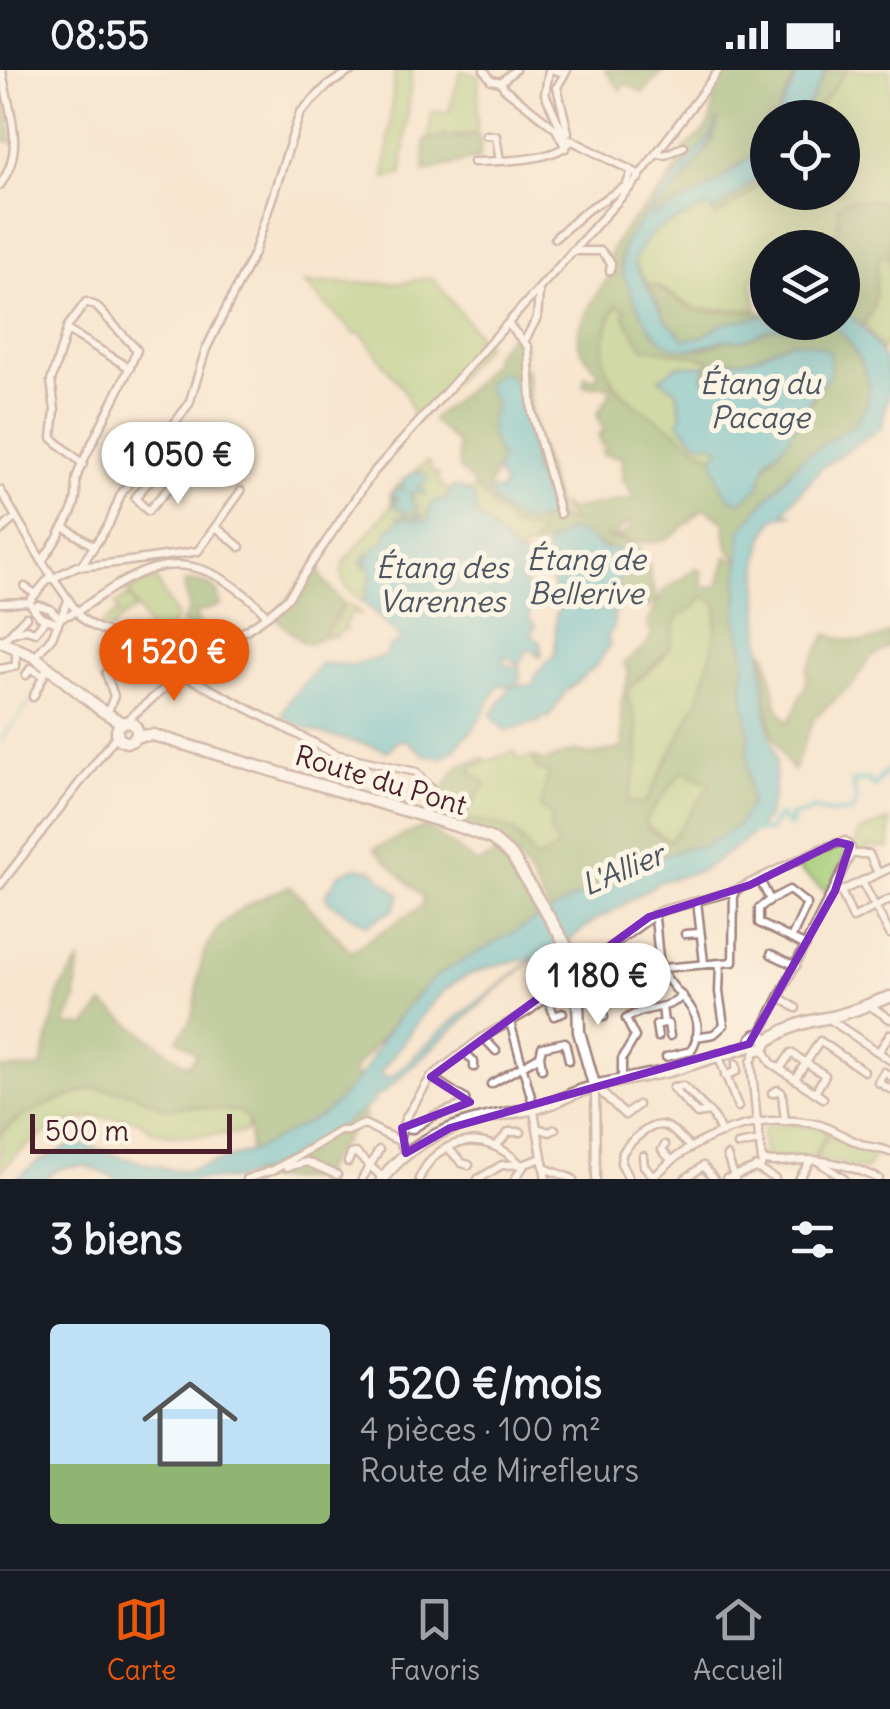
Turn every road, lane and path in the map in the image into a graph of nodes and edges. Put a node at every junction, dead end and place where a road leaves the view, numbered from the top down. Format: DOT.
graph roads {
  1 [pos="2,70"];
  2 [pos="352,70"];
  3 [pos="484,70"];
  4 [pos="515,70"];
  5 [pos="551,70"];
  6 [pos="719,70"];
  7 [pos="566,71"];
  8 [pos="501,82"];
  9 [pos="486,135"];
  10 [pos="570,143"];
  11 [pos="684,146"];
  12 [pos="657,154"];
  13 [pos="500,161"];
  14 [pos="472,162"];
  15 [pos="634,176"];
  16 [pos="0,185"];
  17 [pos="598,224"];
  18 [pos="555,238"];
  19 [pos="575,251"];
  20 [pos="610,271"];
  21 [pos="539,291"];
  22 [pos="509,324"];
  23 [pos="66,330"];
  24 [pos="524,342"];
  25 [pos="130,368"];
  26 [pos="148,460"];
  27 [pos="83,464"];
  28 [pos="158,469"];
  29 [pos="175,483"];
  30 [pos="0,490"];
  31 [pos="241,491"];
  32 [pos="560,514"];
  33 [pos="16,516"];
  34 [pos="216,528"];
  35 [pos="0,530"];
  36 [pos="61,532"];
  37 [pos="92,545"];
  38 [pos="240,547"];
  39 [pos="150,557"];
  40 [pos="42,562"];
  41 [pos="170,564"];
  42 [pos="79,566"];
  43 [pos="51,578"];
  44 [pos="25,587"];
  45 [pos="34,593"];
  46 [pos="68,600"];
  47 [pos="0,603"];
  48 [pos="29,611"];
  49 [pos="78,613"];
  50 [pos="268,616"];
  51 [pos="45,620"];
  52 [pos="59,624"];
  53 [pos="13,631"];
  54 [pos="0,642"];
  55 [pos="16,650"];
  56 [pos="34,657"];
  57 [pos="0,669"];
  58 [pos="46,672"];
  59 [pos="106,674"];
  60 [pos="181,674"];
  61 [pos="26,675"];
  62 [pos="33,696"];
  63 [pos="104,712"];
  64 [pos="127,730"];
  65 [pos="424,811"];
  66 [pos="852,853"];
  67 [pos="890,868"];
  68 [pos="878,873"];
  69 [pos="760,880"];
  70 [pos="862,882"];
  71 [pos="0,885"];
  72 [pos="838,891"];
  73 [pos="734,892"];
  74 [pos="890,899"];
  75 [pos="770,900"];
  76 [pos="697,901"];
  77 [pos="874,906"];
  78 [pos="654,914"];
  79 [pos="796,930"];
  80 [pos="700,933"];
  81 [pos="686,934"];
  82 [pos="890,934"];
  83 [pos="791,939"];
  84 [pos="614,944"];
  85 [pos="803,945"];
  86 [pos="772,954"];
  87 [pos="635,958"];
  88 [pos="624,959"];
  89 [pos="592,962"];
  90 [pos="704,964"];
  91 [pos="720,964"];
  92 [pos="796,966"];
  93 [pos="671,967"];
  94 [pos="662,968"];
  95 [pos="574,979"];
  96 [pos="637,980"];
  97 [pos="672,983"];
  98 [pos="548,996"];
  99 [pos="683,996"];
  100 [pos="890,997"];
  101 [pos="779,998"];
  102 [pos="867,1004"];
  103 [pos="662,1006"];
  104 [pos="796,1008"];
  105 [pos="555,1017"];
  106 [pos="604,1017"];
  107 [pos="890,1019"];
  108 [pos="832,1021"];
  109 [pos="510,1022"];
  110 [pos="664,1023"];
  111 [pos="890,1034"];
  112 [pos="670,1036"];
  113 [pos="483,1037"];
  114 [pos="658,1037"];
  115 [pos="696,1037"];
  116 [pos="759,1042"];
  117 [pos="496,1050"];
  118 [pos="880,1050"];
  119 [pos="464,1051"];
  120 [pos="666,1056"];
  121 [pos="719,1056"];
  122 [pos="569,1060"];
  123 [pos="890,1060"];
  124 [pos="806,1062"];
  125 [pos="736,1064"];
  126 [pos="523,1065"];
  127 [pos="474,1067"];
  128 [pos="780,1069"];
  129 [pos="864,1071"];
  130 [pos="725,1076"];
  131 [pos="890,1076"];
  132 [pos="430,1077"];
  133 [pos="623,1077"];
  134 [pos="795,1079"];
  135 [pos="491,1084"];
  136 [pos="594,1085"];
  137 [pos="890,1089"];
  138 [pos="815,1093"];
  139 [pos="772,1094"];
  140 [pos="823,1098"];
  141 [pos="638,1105"];
  142 [pos="738,1107"];
  143 [pos="532,1108"];
  144 [pos="709,1112"];
  145 [pos="785,1122"];
  146 [pos="759,1126"];
  147 [pos="402,1128"];
  148 [pos="537,1128"];
  149 [pos="555,1130"];
  150 [pos="521,1132"];
  151 [pos="722,1133"];
  152 [pos="399,1141"];
  153 [pos="498,1145"];
  154 [pos="738,1145"];
  155 [pos="666,1146"];
  156 [pos="448,1148"];
  157 [pos="691,1148"];
  158 [pos="379,1150"];
  159 [pos="890,1152"];
  160 [pos="406,1153"];
  161 [pos="643,1156"];
  162 [pos="726,1156"];
  163 [pos="542,1158"];
  164 [pos="815,1160"];
  165 [pos="672,1161"];
  166 [pos="348,1162"];
  167 [pos="522,1163"];
  168 [pos="370,1166"];
  169 [pos="469,1166"];
  170 [pos="762,1166"];
  171 [pos="544,1168"];
  172 [pos="272,1171"];
  173 [pos="735,1177"];
  174 [pos="338,1178"];
  175 [pos="576,1178"];
  176 [pos="654,1178"];
  177 [pos="873,1178"];
  178 [pos="246,1179"];
  179 [pos="362,1179"];
  180 [pos="383,1179"];
  181 [pos="419,1179"];
  182 [pos="478,1179"];
  183 [pos="515,1179"];
  184 [pos="546,1179"];
  185 [pos="596,1179"];
  186 [pos="629,1179"];
  187 [pos="685,1179"];
  188 [pos="714,1179"];
  189 [pos="726,1179"];
  190 [pos="775,1179"];
  191 [pos="799,1179"];
  192 [pos="844,1179"];
  1 -- 16 [label="street"];
  2 -- 26 [label="street"];
  3 -- 8 [label="street"];
  4 -- 8 [label="street"];
  5 -- 7 [label="street"];
  5 -- 10 [label="street"];
  6 -- 12 [label="street"];
  7 -- 10 [label="street"];
  8 -- 10 [label="street"];
  9 -- 13 [label="street"];
  10 -- 13 [label="street"];
  10 -- 15 [label="street"];
  11 -- 12 [label="street"];
  12 -- 15 [label="street"];
  13 -- 14 [label="street"];
  15 -- 17 [label="street"];
  15 -- 17 [label="street"];
  15 -- 18 [label="street"];
  17 -- 19 [label="street"];
  19 -- 20 [label="street"];
  19 -- 21 [label="street"];
  21 -- 22 [label="street"];
  21 -- 24 [label="street"];
  22 -- 24 [label="street"];
  22 -- 50 [label="street"];
  23 -- 25 [label="street"];
  23 -- 25 [label="street"];
  23 -- 27 [label="street"];
  24 -- 32 [label="street"];
  25 -- 27 [label="street"];
  26 -- 28 [label="street"];
  26 -- 37 [label="street"];
  27 -- 36 [label="street"];
  28 -- 29 [label="street"];
  28 -- 29 [label="street"];
  28 -- 29 [label="street"];
  30 -- 33 [label="street"];
  31 -- 34 [label="street"];
  33 -- 35 [label="street"];
  33 -- 40 [label="street"];
  34 -- 38 [label="street"];
  34 -- 39 [label="street"];
  36 -- 37 [label="street"];
  36 -- 40 [label="street"];
  37 -- 42 [label="street"];
  39 -- 41 [label="street"];
  39 -- 42 [label="street"];
  40 -- 43 [label="street"];
  41 -- 49 [label="street"];
  41 -- 50 [label="street"];
  42 -- 43 [label="street"];
  43 -- 45 [label="street"];
  43 -- 46 [label="street"];
  44 -- 45 [label="street"];
  45 -- 48 [label="street"];
  46 -- 49 [label="street"];
  46 -- 52 [label="street"];
  47 -- 48 [label="street"];
  48 -- 51 [label="street"];
  48 -- 52 [label="street"];
  48 -- 53 [label="street"];
  49 -- 52 [label="street"];
  49 -- 60 [label="street"];
  50 -- 60 [label="street"];
  51 -- 52 [label="street"];
  51 -- 53 [label="street"];
  52 -- 56 [label="street"];
  53 -- 54 [label="street"];
  54 -- 55 [label="main road"];
  55 -- 56 [label="main road"];
  55 -- 57 [label="street"];
  56 -- 58 [label="main road"];
  58 -- 61 [label="street"];
  58 -- 62 [label="street"];
  58 -- 63 [label="main road"];
  59 -- 63 [label="street"];
  60 -- 64 [label="street"];
  60 -- 65 [label="street"];
  63 -- 64 [label="main road"];
  64 -- 71 [label="street"];
  64 -- 95 [label="main road, Route du Pont"];
  66 -- 68 [label="street"];
  66 -- 69 [label="street"];
  66 -- 72 [label="street"];
  67 -- 68 [label="street"];
  68 -- 70 [label="street"];
  69 -- 73 [label="street"];
  69 -- 75 [label="street"];
  70 -- 72 [label="street"];
  70 -- 77 [label="street"];
  72 -- 77 [label="street"];
  72 -- 85 [label="street"];
  73 -- 76 [label="street"];
  73 -- 91 [label="street"];
  74 -- 77 [label="street"];
  75 -- 79 [label="street"];
  75 -- 83 [label="street"];
  76 -- 78 [label="street"];
  76 -- 80 [label="street"];
  77 -- 82 [label="street"];
  78 -- 84 [label="street"];
  78 -- 94 [label="street"];
  79 -- 83 [label="street"];
  79 -- 85 [label="street"];
  80 -- 81 [label="street"];
  80 -- 90 [label="street"];
  83 -- 85 [label="street"];
  84 -- 88 [label="street"];
  84 -- 89 [label="street"];
  85 -- 92 [label="street"];
  86 -- 92 [label="street"];
  87 -- 88 [label="street"];
  88 -- 96 [label="street"];
  89 -- 95 [label="street"];
  89 -- 106 [label="street"];
  90 -- 91 [label="street"];
  90 -- 93 [label="street"];
  91 -- 115 [label="street"];
  92 -- 101 [label="street"];
  93 -- 94 [label="street"];
  93 -- 97 [label="street"];
  94 -- 97 [label="street"];
  95 -- 98 [label="street"];
  95 -- 136 [label="main road"];
  97 -- 99 [label="street"];
  98 -- 105 [label="street"];
  98 -- 109 [label="street"];
  99 -- 103 [label="street"];
  99 -- 115 [label="street"];
  100 -- 102 [label="main road"];
  101 -- 104 [label="street"];
  101 -- 116 [label="street"];
  102 -- 107 [label="street"];
  102 -- 116 [label="main road"];
  103 -- 110 [label="street"];
  103 -- 133 [label="street"];
  108 -- 118 [label="street"];
  109 -- 113 [label="street"];
  109 -- 126 [label="street"];
  110 -- 112 [label="street"];
  110 -- 114 [label="street"];
  111 -- 118 [label="street"];
  113 -- 117 [label="street"];
  113 -- 119 [label="street"];
  115 -- 120 [label="street"];
  116 -- 121 [label="main road"];
  116 -- 128 [label="street"];
  116 -- 146 [label="street"];
  118 -- 123 [label="street"];
  119 -- 127 [label="street"];
  119 -- 132 [label="street"];
  121 -- 130 [label="street"];
  121 -- 133 [label="main road"];
  122 -- 126 [label="street"];
  124 -- 128 [label="street"];
  124 -- 129 [label="street"];
  124 -- 134 [label="street"];
  124 -- 138 [label="street"];
  125 -- 130 [label="street"];
  126 -- 135 [label="street"];
  126 -- 143 [label="street"];
  128 -- 134 [label="street"];
  130 -- 142 [label="street"];
  131 -- 137 [label="street"];
  132 -- 147 [label="street"];
  132 -- 147 [label="street"];
  133 -- 136 [label="main road"];
  134 -- 138 [label="street"];
  136 -- 141 [label="street"];
  136 -- 143 [label="main road"];
  136 -- 185 [label="street"];
  138 -- 140 [label="street"];
  139 -- 145 [label="street"];
  143 -- 148 [label="street"];
  143 -- 160 [label="main road"];
  144 -- 144 [label="street"];
  144 -- 151 [label="street"];
  145 -- 146 [label="street"];
  145 -- 159 [label="street"];
  146 -- 151 [label="street"];
  146 -- 154 [label="street"];
  146 -- 170 [label="street"];
  147 -- 152 [label="street"];
  148 -- 149 [label="street"];
  148 -- 163 [label="street"];
  150 -- 153 [label="street"];
  151 -- 157 [label="street"];
  152 -- 160 [label="street"];
  152 -- 172 [label="street"];
  153 -- 156 [label="street"];
  153 -- 167 [label="street"];
  155 -- 165 [label="street"];
  156 -- 169 [label="street"];
  156 -- 181 [label="street"];
  157 -- 165 [label="street"];
  157 -- 186 [label="street"];
  158 -- 168 [label="street"];
  160 -- 180 [label="main road"];
  161 -- 176 [label="street"];
  162 -- 173 [label="street"];
  163 -- 167 [label="street"];
  163 -- 171 [label="street"];
  164 -- 170 [label="street"];
  164 -- 177 [label="street"];
  164 -- 191 [label="street"];
  164 -- 192 [label="street"];
  165 -- 176 [label="street"];
  166 -- 168 [label="street"];
  167 -- 182 [label="street"];
  167 -- 183 [label="street"];
  168 -- 179 [label="street"];
  168 -- 180 [label="street"];
  170 -- 173 [label="street"];
  170 -- 190 [label="street"];
  171 -- 175 [label="street"];
  171 -- 184 [label="street"];
  172 -- 174 [label="street"];
  172 -- 178 [label="street"];
  173 -- 189 [label="street"];
  187 -- 188 [label="street"];
}
